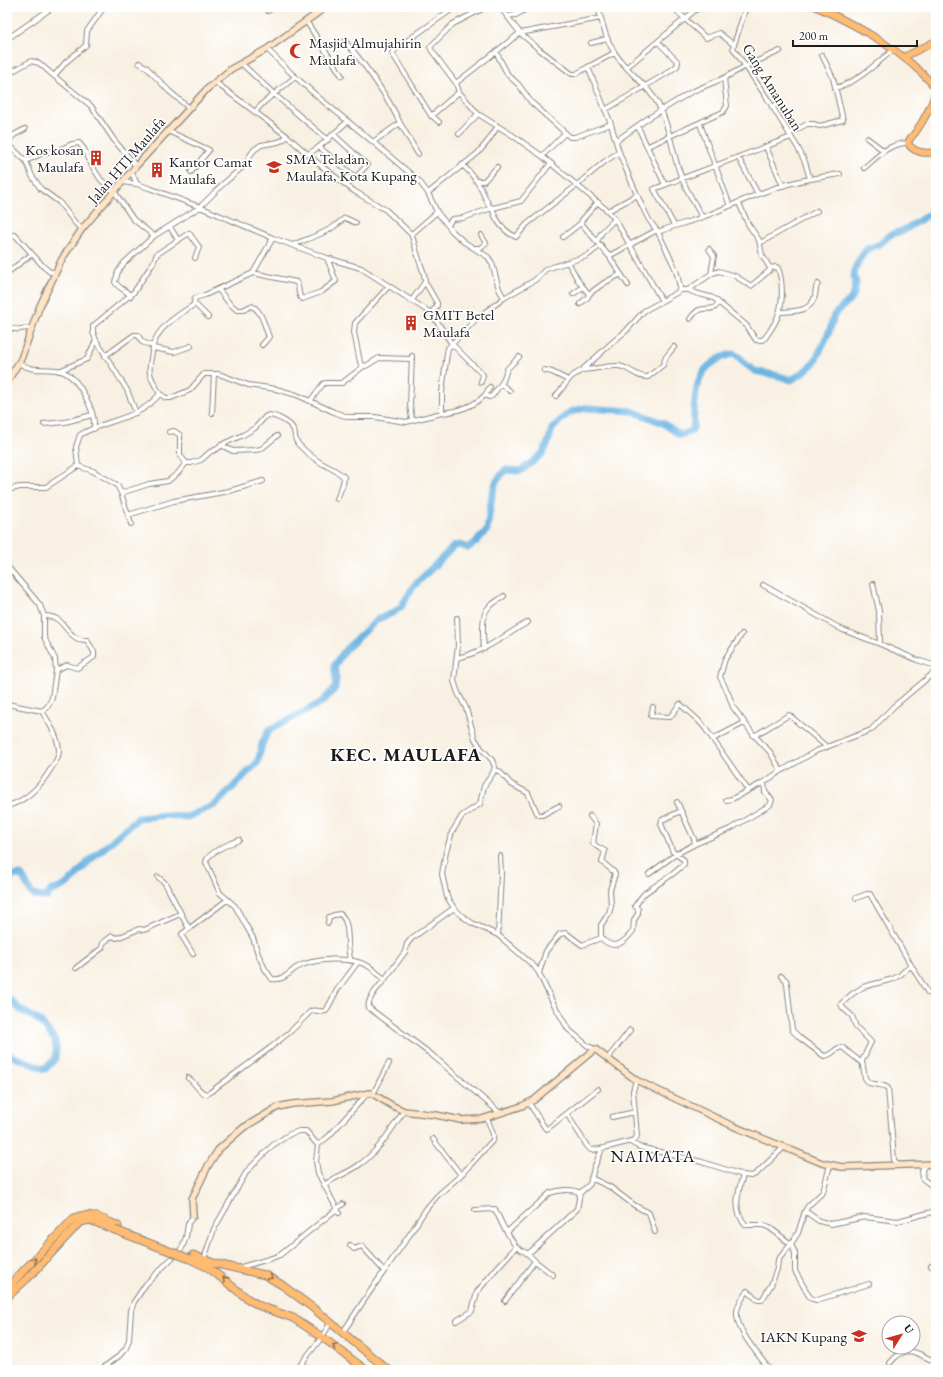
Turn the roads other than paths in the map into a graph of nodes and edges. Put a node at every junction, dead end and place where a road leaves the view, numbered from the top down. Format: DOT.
graph roads {
  1 [pos="53,7"];
  2 [pos="104,7"];
  3 [pos="275,7"];
  4 [pos="455,7"];
  5 [pos="486,7"];
  6 [pos="500,7"];
  7 [pos="530,7"];
  8 [pos="598,7"];
  9 [pos="673,7"];
  10 [pos="699,7"];
  11 [pos="746,7"];
  12 [pos="816,7"];
  13 [pos="322,8"];
  14 [pos="268,11"];
  15 [pos="507,16"];
  16 [pos="601,18"];
  17 [pos="685,19"];
  18 [pos="306,22"];
  19 [pos="520,33"];
  20 [pos="7,39"];
  21 [pos="607,39"];
  22 [pos="345,41"];
  23 [pos="936,41"];
  24 [pos="658,42"];
  25 [pos="591,43"];
  26 [pos="733,44"];
  27 [pos="267,48"];
  28 [pos="893,50"];
  29 [pos="780,51"];
  30 [pos="496,52"];
  31 [pos="614,53"];
  32 [pos="822,55"];
  33 [pos="904,57"];
  34 [pos="7,63"];
  35 [pos="139,63"];
  36 [pos="241,63"];
  37 [pos="746,66"];
  38 [pos="588,67"];
  39 [pos="627,67"];
  40 [pos="54,76"];
  41 [pos="342,76"];
  42 [pos="295,77"];
  43 [pos="724,78"];
  44 [pos="215,82"];
  45 [pos="456,83"];
  46 [pos="646,86"];
  47 [pos="935,86"];
  48 [pos="835,88"];
  49 [pos="459,92"];
  50 [pos="274,94"];
  51 [pos="779,103"];
  52 [pos="772,107"];
  53 [pos="189,108"];
  54 [pos="605,110"];
  55 [pos="661,110"];
  56 [pos="256,112"];
  57 [pos="478,114"];
  58 [pos="431,116"];
  59 [pos="348,122"];
  60 [pos="400,122"];
  61 [pos="439,122"];
  62 [pos="611,124"];
  63 [pos="700,124"];
  64 [pos="498,126"];
  65 [pos="638,127"];
  66 [pos="25,129"];
  67 [pos="168,131"];
  68 [pos="565,133"];
  69 [pos="333,134"];
  70 [pos="459,134"];
  71 [pos="287,136"];
  72 [pos="670,136"];
  73 [pos="790,136"];
  74 [pos="867,138"];
  75 [pos="328,140"];
  76 [pos="616,141"];
  77 [pos="7,142"];
  78 [pos="373,142"];
  79 [pos="908,143"];
  80 [pos="648,146"];
  81 [pos="319,147"];
  82 [pos="766,147"];
  83 [pos="884,151"];
  84 [pos="619,152"];
  85 [pos="936,152"];
  86 [pos="308,154"];
  87 [pos="418,154"];
  88 [pos="542,156"];
  89 [pos="738,157"];
  90 [pos="26,161"];
  91 [pos="551,163"];
  92 [pos="462,165"];
  93 [pos="136,166"];
  94 [pos="715,166"];
  95 [pos="497,167"];
  96 [pos="864,168"];
  97 [pos="131,171"];
  98 [pos="191,172"];
  99 [pos="840,174"];
  100 [pos="682,178"];
  101 [pos="810,179"];
  102 [pos="478,181"];
  103 [pos="122,182"];
  104 [pos="137,184"];
  105 [pos="577,185"];
  106 [pos="665,185"];
  107 [pos="783,186"];
  108 [pos="114,191"];
  109 [pos="428,193"];
  110 [pos="758,194"];
  111 [pos="637,195"];
  112 [pos="598,202"];
  113 [pos="739,203"];
  114 [pos="730,206"];
  115 [pos="200,207"];
  116 [pos="492,208"];
  117 [pos="608,211"];
  118 [pos="817,211"];
  119 [pos="437,212"];
  120 [pos="702,217"];
  121 [pos="615,219"];
  122 [pos="581,223"];
  123 [pos="356,224"];
  124 [pos="448,225"];
  125 [pos="674,226"];
  126 [pos="170,227"];
  127 [pos="82,229"];
  128 [pos="658,231"];
  129 [pos="411,234"];
  130 [pos="7,235"];
  131 [pos="481,235"];
  132 [pos="154,236"];
  133 [pos="562,237"];
  134 [pos="273,238"];
  135 [pos="178,240"];
  136 [pos="597,241"];
  137 [pos="760,243"];
  138 [pos="630,244"];
  139 [pos="292,245"];
  140 [pos="601,245"];
  141 [pos="475,248"];
  142 [pos="709,249"];
  143 [pos="32,254"];
  144 [pos="609,256"];
  145 [pos="195,258"];
  146 [pos="327,258"];
  147 [pos="568,262"];
  148 [pos="770,268"];
  149 [pos="55,272"];
  150 [pos="7,273"];
  151 [pos="253,273"];
  152 [pos="620,274"];
  153 [pos="711,274"];
  154 [pos="425,282"];
  155 [pos="818,284"];
  156 [pos="628,285"];
  157 [pos="388,286"];
  158 [pos="583,287"];
  159 [pos="218,289"];
  160 [pos="680,290"];
  161 [pos="689,290"];
  162 [pos="573,294"];
  163 [pos="589,294"];
  164 [pos="131,296"];
  165 [pos="504,298"];
  166 [pos="412,300"];
  167 [pos="662,301"];
  168 [pos="718,302"];
  169 [pos="195,304"];
  170 [pos="580,304"];
  171 [pos="780,312"];
  172 [pos="431,313"];
  173 [pos="208,317"];
  174 [pos="690,319"];
  175 [pos="7,327"];
  176 [pos="32,329"];
  177 [pos="96,340"];
  178 [pos="452,344"];
  179 [pos="262,345"];
  180 [pos="191,346"];
  181 [pos="153,347"];
  182 [pos="674,348"];
  183 [pos="105,356"];
  184 [pos="519,357"];
  185 [pos="19,363"];
  186 [pos="364,366"];
  187 [pos="544,370"];
  188 [pos="582,370"];
  189 [pos="59,371"];
  190 [pos="214,374"];
  191 [pos="568,380"];
  192 [pos="7,382"];
  193 [pos="481,382"];
  194 [pos="501,384"];
  195 [pos="490,387"];
  196 [pos="510,391"];
  197 [pos="160,394"];
  198 [pos="485,395"];
  199 [pos="556,396"];
  200 [pos="310,401"];
  201 [pos="212,412"];
  202 [pos="136,413"];
  203 [pos="442,413"];
  204 [pos="92,415"];
  205 [pos="412,420"];
  206 [pos="44,424"];
  207 [pos="94,429"];
  208 [pos="169,432"];
  209 [pos="277,436"];
  210 [pos="221,445"];
  211 [pos="186,463"];
  212 [pos="78,466"];
  213 [pos="263,481"];
  214 [pos="7,490"];
  215 [pos="121,493"];
  216 [pos="337,498"];
  217 [pos="128,515"];
  218 [pos="131,524"];
  219 [pos="7,566"];
  220 [pos="873,584"];
  221 [pos="763,586"];
  222 [pos="504,596"];
  223 [pos="44,616"];
  224 [pos="457,618"];
  225 [pos="528,622"];
  226 [pos="742,634"];
  227 [pos="880,644"];
  228 [pos="484,649"];
  229 [pos="457,658"];
  230 [pos="936,666"];
  231 [pos="56,670"];
  232 [pos="936,671"];
  233 [pos="7,704"];
  234 [pos="653,707"];
  235 [pos="42,711"];
  236 [pos="744,723"];
  237 [pos="754,736"];
  238 [pos="713,739"];
  239 [pos="827,747"];
  240 [pos="494,770"];
  241 [pos="781,771"];
  242 [pos="764,782"];
  243 [pos="748,790"];
  244 [pos="726,800"];
  245 [pos="677,802"];
  246 [pos="7,806"];
  247 [pos="559,806"];
  248 [pos="681,811"];
  249 [pos="590,816"];
  250 [pos="239,840"];
  251 [pos="695,844"];
  252 [pos="676,854"];
  253 [pos="500,856"];
  254 [pos="649,874"];
  255 [pos="158,877"];
  256 [pos="856,898"];
  257 [pos="227,900"];
  258 [pos="454,908"];
  259 [pos="180,914"];
  260 [pos="328,924"];
  261 [pos="189,929"];
  262 [pos="498,935"];
  263 [pos="601,938"];
  264 [pos="193,954"];
  265 [pos="350,961"];
  266 [pos="358,962"];
  267 [pos="911,965"];
  268 [pos="76,968"];
  269 [pos="539,973"];
  270 [pos="781,976"];
  271 [pos="384,979"];
  272 [pos="936,991"];
  273 [pos="630,1030"];
  274 [pos="595,1049"];
  275 [pos="608,1058"];
  276 [pos="389,1063"];
  277 [pos="862,1063"];
  278 [pos="188,1078"];
  279 [pos="636,1080"];
  280 [pos="598,1089"];
  281 [pos="371,1093"];
  282 [pos="529,1103"];
  283 [pos="404,1111"];
  284 [pos="635,1112"];
  285 [pos="500,1113"];
  286 [pos="567,1114"];
  287 [pos="612,1117"];
  288 [pos="487,1118"];
  289 [pos="433,1139"];
  290 [pos="630,1142"];
  291 [pos="318,1145"];
  292 [pos="784,1147"];
  293 [pos="602,1149"];
  294 [pos="936,1164"];
  295 [pos="830,1165"];
  296 [pos="898,1165"];
  297 [pos="925,1165"];
  298 [pos="743,1175"];
  299 [pos="461,1176"];
  300 [pos="592,1178"];
  301 [pos="324,1185"];
  302 [pos="580,1193"];
  303 [pos="936,1193"];
  304 [pos="343,1204"];
  305 [pos="475,1210"];
  306 [pos="338,1211"];
  307 [pos="804,1211"];
  308 [pos="936,1211"];
  309 [pos="193,1216"];
  310 [pos="116,1228"];
  311 [pos="507,1232"];
  312 [pos="655,1232"];
  313 [pos="791,1244"];
  314 [pos="350,1245"];
  315 [pos="516,1247"];
  316 [pos="528,1254"];
  317 [pos="192,1257"];
  318 [pos="204,1259"];
  319 [pos="535,1261"];
  320 [pos="936,1264"];
  321 [pos="931,1266"];
  322 [pos="236,1268"];
  323 [pos="384,1271"];
  324 [pos="553,1275"];
  325 [pos="869,1284"];
  326 [pos="7,1288"];
  327 [pos="7,1297"];
  328 [pos="505,1301"];
  329 [pos="456,1321"];
  330 [pos="331,1322"];
  331 [pos="343,1332"];
  332 [pos="322,1337"];
  333 [pos="936,1362"];
  334 [pos="890,1363"];
  335 [pos="302,1364"];
  336 [pos="769,1369"];
  337 [pos="100,1370"];
  338 [pos="297,1370"];
  339 [pos="310,1370"];
  340 [pos="366,1370"];
  341 [pos="388,1370"];
  1 -- 20 [label="street"];
  2 -- 40 [label="street"];
  3 -- 14 [label="street"];
  4 -- 58 [label="street"];
  5 -- 45 [label="street"];
  6 -- 15 [label="street"];
  7 -- 15 [label="street"];
  8 -- 16 [label="street"];
  9 -- 17 [label="street"];
  10 -- 17 [label="street"];
  11 -- 26 [label="street, Gang Amanuban"];
  12 -- 28 [label="main road"];
  13 -- 18 [label="street, Jalan HTI Maulafa"];
  15 -- 19 [label="street"];
  16 -- 19 [label="street"];
  16 -- 21 [label="street"];
  17 -- 24 [label="street"];
  17 -- 26 [label="street"];
  18 -- 27 [label="street, Jalan HTI Maulafa"];
  18 -- 41 [label="street"];
  19 -- 30 [label="street"];
  19 -- 38 [label="street"];
  21 -- 25 [label="street"];
  21 -- 31 [label="street"];
  22 -- 60 [label="street"];
  23 -- 33 [label="main road"];
  24 -- 39 [label="street"];
  24 -- 46 [label="street"];
  26 -- 37 [label="street, Gang Amanuban"];
  27 -- 36 [label="street, Jalan HTI Maulafa"];
  27 -- 42 [label="street"];
  28 -- 33 [label="main road"];
  28 -- 48 [label="street"];
  29 -- 37 [label="street"];
  30 -- 45 [label="street"];
  30 -- 68 [label="street"];
  31 -- 38 [label="street"];
  31 -- 39 [label="street"];
  32 -- 48 [label="street"];
  33 -- 47 [label="main road"];
  34 -- 40 [label="street"];
  35 -- 53 [label="street"];
  36 -- 44 [label="street, Jalan HTI Maulafa"];
  36 -- 50 [label="street"];
  37 -- 43 [label="street"];
  37 -- 52 [label="street, Gang Amanuban"];
  38 -- 54 [label="street"];
  39 -- 46 [label="street"];
  40 -- 93 [label="street"];
  42 -- 50 [label="street"];
  42 -- 59 [label="street"];
  43 -- 55 [label="street"];
  43 -- 63 [label="street"];
  44 -- 53 [label="street, Jalan HTI Maulafa"];
  44 -- 56 [label="street"];
  45 -- 49 [label="street"];
  46 -- 54 [label="street"];
  46 -- 55 [label="street"];
  47 -- 79 [label="main road"];
  48 -- 73 [label="street"];
  49 -- 57 [label="street"];
  49 -- 58 [label="street"];
  50 -- 56 [label="street"];
  50 -- 75 [label="street"];
  51 -- 52 [label="street"];
  52 -- 73 [label="street, Gang Amanuban"];
  53 -- 67 [label="street, Jalan HTI Maulafa"];
  54 -- 62 [label="street"];
  55 -- 65 [label="street"];
  55 -- 72 [label="street"];
  56 -- 71 [label="street"];
  57 -- 64 [label="street"];
  57 -- 70 [label="street"];
  58 -- 61 [label="street"];
  59 -- 69 [label="street"];
  59 -- 78 [label="street"];
  60 -- 78 [label="street"];
  60 -- 87 [label="street"];
  62 -- 68 [label="street"];
  62 -- 76 [label="street"];
  63 -- 72 [label="street"];
  63 -- 94 [label="street"];
  64 -- 88 [label="street"];
  64 -- 92 [label="street"];
  65 -- 76 [label="street"];
  65 -- 80 [label="street"];
  66 -- 77 [label="street"];
  67 -- 93 [label="street, Jalan HTI Maulafa"];
  67 -- 98 [label="street"];
  68 -- 88 [label="street"];
  69 -- 75 [label="street"];
  69 -- 81 [label="street"];
  71 -- 86 [label="street"];
  71 -- 115 [label="street"];
  72 -- 80 [label="street"];
  72 -- 100 [label="street"];
  73 -- 82 [label="street"];
  73 -- 101 [label="street, Gang Amanuban"];
  74 -- 83 [label="street"];
  75 -- 81 [label="street"];
  76 -- 84 [label="street"];
  77 -- 90 [label="street"];
  78 -- 109 [label="street"];
  79 -- 83 [label="street"];
  79 -- 85 [label="main road"];
  80 -- 106 [label="street"];
  81 -- 86 [label="street"];
  82 -- 89 [label="street"];
  82 -- 107 [label="street"];
  83 -- 96 [label="street"];
  84 -- 105 [label="street"];
  84 -- 111 [label="street"];
  86 -- 129 [label="street"];
  88 -- 91 [label="street"];
  89 -- 94 [label="street"];
  89 -- 110 [label="street"];
  90 -- 108 [label="street"];
  90 -- 127 [label="street"];
  91 -- 105 [label="street"];
  91 -- 116 [label="street"];
  92 -- 102 [label="street"];
  92 -- 109 [label="street"];
  93 -- 97 [label="street, Jalan HTI Maulafa"];
  94 -- 100 [label="street"];
  94 -- 114 [label="street"];
  95 -- 102 [label="street"];
  97 -- 103 [label="street, Jalan HTI Maulafa"];
  97 -- 104 [label="street"];
  99 -- 101 [label="street"];
  100 -- 106 [label="street"];
  100 -- 120 [label="street"];
  101 -- 107 [label="street"];
  102 -- 116 [label="street"];
  103 -- 104 [label="street"];
  103 -- 108 [label="street, Jalan HTI Maulafa"];
  104 -- 115 [label="street"];
  105 -- 112 [label="street"];
  105 -- 116 [label="street"];
  106 -- 125 [label="street"];
  107 -- 110 [label="street"];
  108 -- 127 [label="street, Jalan HTI Maulafa"];
  108 -- 132 [label="street"];
  109 -- 119 [label="street"];
  110 -- 113 [label="street"];
  111 -- 117 [label="street"];
  111 -- 128 [label="street"];
  112 -- 117 [label="street"];
  112 -- 122 [label="street"];
  113 -- 114 [label="street"];
  113 -- 137 [label="street"];
  114 -- 120 [label="street"];
  115 -- 126 [label="street"];
  115 -- 134 [label="street"];
  116 -- 124 [label="street"];
  117 -- 121 [label="street"];
  118 -- 137 [label="street"];
  119 -- 124 [label="street"];
  119 -- 129 [label="street"];
  120 -- 125 [label="street"];
  121 -- 136 [label="street"];
  121 -- 138 [label="street"];
  122 -- 133 [label="street"];
  122 -- 136 [label="street"];
  123 -- 139 [label="street"];
  124 -- 141 [label="street"];
  125 -- 128 [label="street"];
  126 -- 132 [label="street"];
  126 -- 135 [label="street"];
  127 -- 149 [label="street, Jalan HTI Maulafa"];
  128 -- 138 [label="street"];
  128 -- 160 [label="street"];
  129 -- 154 [label="street"];
  130 -- 143 [label="street"];
  131 -- 141 [label="street"];
  132 -- 164 [label="street"];
  134 -- 139 [label="street"];
  134 -- 151 [label="street"];
  135 -- 145 [label="street"];
  135 -- 164 [label="street"];
  136 -- 140 [label="street"];
  137 -- 148 [label="street"];
  138 -- 144 [label="street"];
  138 -- 167 [label="street"];
  139 -- 146 [label="street"];
  140 -- 144 [label="street"];
  140 -- 147 [label="street"];
  141 -- 165 [label="street"];
  142 -- 153 [label="street"];
  143 -- 149 [label="street"];
  143 -- 150 [label="street"];
  144 -- 152 [label="street"];
  146 -- 151 [label="street"];
  146 -- 157 [label="street"];
  147 -- 158 [label="street"];
  147 -- 165 [label="street"];
  148 -- 153 [label="street"];
  148 -- 171 [label="street"];
  149 -- 176 [label="street, Jalan HTI Maulafa"];
  151 -- 159 [label="street"];
  152 -- 156 [label="street"];
  152 -- 163 [label="street"];
  153 -- 161 [label="street"];
  154 -- 166 [label="street"];
  154 -- 172 [label="street"];
  155 -- 171 [label="street"];
  157 -- 166 [label="street"];
  157 -- 186 [label="street"];
  158 -- 162 [label="street"];
  158 -- 163 [label="street"];
  159 -- 169 [label="street"];
  159 -- 179 [label="street"];
  160 -- 161 [label="street"];
  160 -- 167 [label="street"];
  161 -- 168 [label="street"];
  163 -- 170 [label="street"];
  164 -- 177 [label="street"];
  165 -- 178 [label="street"];
  166 -- 172 [label="street"];
  167 -- 188 [label="street"];
  168 -- 171 [label="street"];
  168 -- 174 [label="street"];
  169 -- 173 [label="street"];
  169 -- 181 [label="street"];
  172 -- 178 [label="street"];
  175 -- 176 [label="street"];
  176 -- 185 [label="street, Jalan HTI Maulafa"];
  177 -- 183 [label="street"];
  177 -- 189 [label="street"];
  178 -- 193 [label="street"];
  178 -- 203 [label="street"];
  180 -- 181 [label="street"];
  181 -- 183 [label="street"];
  181 -- 197 [label="street"];
  182 -- 188 [label="street"];
  183 -- 202 [label="street"];
  184 -- 194 [label="street"];
  185 -- 189 [label="street"];
  185 -- 192 [label="street, Jalan HTI Maulafa"];
  186 -- 200 [label="street"];
  186 -- 205 [label="street"];
  187 -- 191 [label="street"];
  188 -- 191 [label="street"];
  189 -- 204 [label="street"];
  190 -- 197 [label="street"];
  190 -- 200 [label="street"];
  190 -- 201 [label="street"];
  191 -- 199 [label="street"];
  194 -- 196 [label="street"];
  194 -- 198 [label="street"];
  195 -- 198 [label="street"];
  197 -- 202 [label="street"];
  198 -- 203 [label="street"];
  200 -- 205 [label="street"];
  202 -- 207 [label="street"];
  203 -- 205 [label="street"];
  204 -- 206 [label="street"];
  204 -- 207 [label="street"];
  207 -- 212 [label="street"];
  208 -- 211 [label="street"];
  209 -- 210 [label="street"];
  210 -- 211 [label="street"];
  210 -- 216 [label="street"];
  211 -- 215 [label="street"];
  212 -- 214 [label="street"];
  212 -- 215 [label="street"];
  213 -- 217 [label="street"];
  215 -- 217 [label="street"];
  217 -- 218 [label="street"];
  219 -- 223 [label="street"];
  220 -- 227 [label="street"];
  221 -- 227 [label="street"];
  222 -- 228 [label="street"];
  223 -- 231 [label="street"];
  223 -- 231 [label="street"];
  224 -- 229 [label="street"];
  225 -- 228 [label="street"];
  226 -- 236 [label="street"];
  227 -- 230 [label="street"];
  228 -- 229 [label="street"];
  229 -- 240 [label="street"];
  231 -- 235 [label="street"];
  232 -- 239 [label="street"];
  233 -- 235 [label="street"];
  234 -- 238 [label="street"];
  235 -- 246 [label="street"];
  236 -- 237 [label="street"];
  236 -- 238 [label="street"];
  237 -- 239 [label="street"];
  237 -- 241 [label="street"];
  238 -- 243 [label="street"];
  239 -- 241 [label="street"];
  240 -- 247 [label="street"];
  240 -- 258 [label="street"];
  241 -- 242 [label="street"];
  242 -- 243 [label="street"];
  242 -- 251 [label="street"];
  243 -- 244 [label="street"];
  245 -- 248 [label="street"];
  248 -- 251 [label="street"];
  248 -- 252 [label="street"];
  249 -- 263 [label="street"];
  250 -- 257 [label="street"];
  251 -- 252 [label="street"];
  252 -- 254 [label="street"];
  252 -- 263 [label="street"];
  253 -- 262 [label="street"];
  255 -- 259 [label="street"];
  256 -- 267 [label="street"];
  257 -- 261 [label="street"];
  257 -- 265 [label="street"];
  258 -- 262 [label="street"];
  258 -- 271 [label="street"];
  259 -- 261 [label="street"];
  259 -- 268 [label="street"];
  260 -- 265 [label="street"];
  261 -- 264 [label="street"];
  262 -- 269 [label="street"];
  263 -- 269 [label="street"];
  265 -- 266 [label="street"];
  266 -- 271 [label="street"];
  266 -- 278 [label="street"];
  267 -- 272 [label="street"];
  267 -- 277 [label="street"];
  269 -- 274 [label="street"];
  270 -- 277 [label="street"];
  271 -- 285 [label="street"];
  273 -- 275 [label="street"];
  274 -- 275 [label="street"];
  274 -- 282 [label="street"];
  275 -- 279 [label="street"];
  276 -- 281 [label="street"];
  277 -- 296 [label="street"];
  279 -- 284 [label="street"];
  279 -- 292 [label="street"];
  280 -- 286 [label="street"];
  281 -- 283 [label="street"];
  281 -- 291 [label="street"];
  281 -- 309 [label="street"];
  282 -- 285 [label="street"];
  282 -- 286 [label="street"];
  283 -- 288 [label="street"];
  283 -- 301 [label="street"];
  284 -- 287 [label="street"];
  284 -- 290 [label="street"];
  285 -- 288 [label="street"];
  286 -- 293 [label="street"];
  288 -- 299 [label="street"];
  289 -- 299 [label="street"];
  290 -- 293 [label="street"];
  290 -- 298 [label="street"];
  291 -- 301 [label="street"];
  291 -- 318 [label="street"];
  292 -- 295 [label="street"];
  292 -- 298 [label="street"];
  293 -- 300 [label="street"];
  294 -- 297 [label="street"];
  295 -- 296 [label="street"];
  295 -- 307 [label="street"];
  296 -- 297 [label="street"];
  297 -- 303 [label="street"];
  298 -- 313 [label="street"];
  299 -- 323 [label="street"];
  300 -- 302 [label="street"];
  300 -- 312 [label="street"];
  301 -- 306 [label="street"];
  302 -- 311 [label="street"];
  302 -- 316 [label="street"];
  304 -- 306 [label="street"];
  305 -- 311 [label="street"];
  306 -- 322 [label="street"];
  307 -- 308 [label="street"];
  307 -- 313 [label="street"];
  309 -- 337 [label="street"];
  310 -- 317 [label="highway, bridge"];
  326 -- 310 [label="highway, one-way"];
  310 -- 327 [label="highway"];
  311 -- 315 [label="street"];
  313 -- 325 [label="street"];
  313 -- 336 [label="street"];
  314 -- 323 [label="street"];
  315 -- 316 [label="street"];
  315 -- 329 [label="street"];
  316 -- 319 [label="street"];
  317 -- 318 [label="highway"];
  332 -- 317 [label="highway, one-way"];
  318 -- 322 [label="highway"];
  319 -- 324 [label="street"];
  319 -- 328 [label="street"];
  320 -- 321 [label="street"];
  322 -- 330 [label="highway, one-way"];
  323 -- 331 [label="street"];
  330 -- 331 [label="highway"];
  330 -- 332 [label="street"];
  331 -- 341 [label="highway"];
  332 -- 335 [label="street"];
  340 -- 332 [label="highway, one-way"];
  333 -- 334 [label="street"];
  335 -- 338 [label="street"];
  335 -- 339 [label="street"];
}
